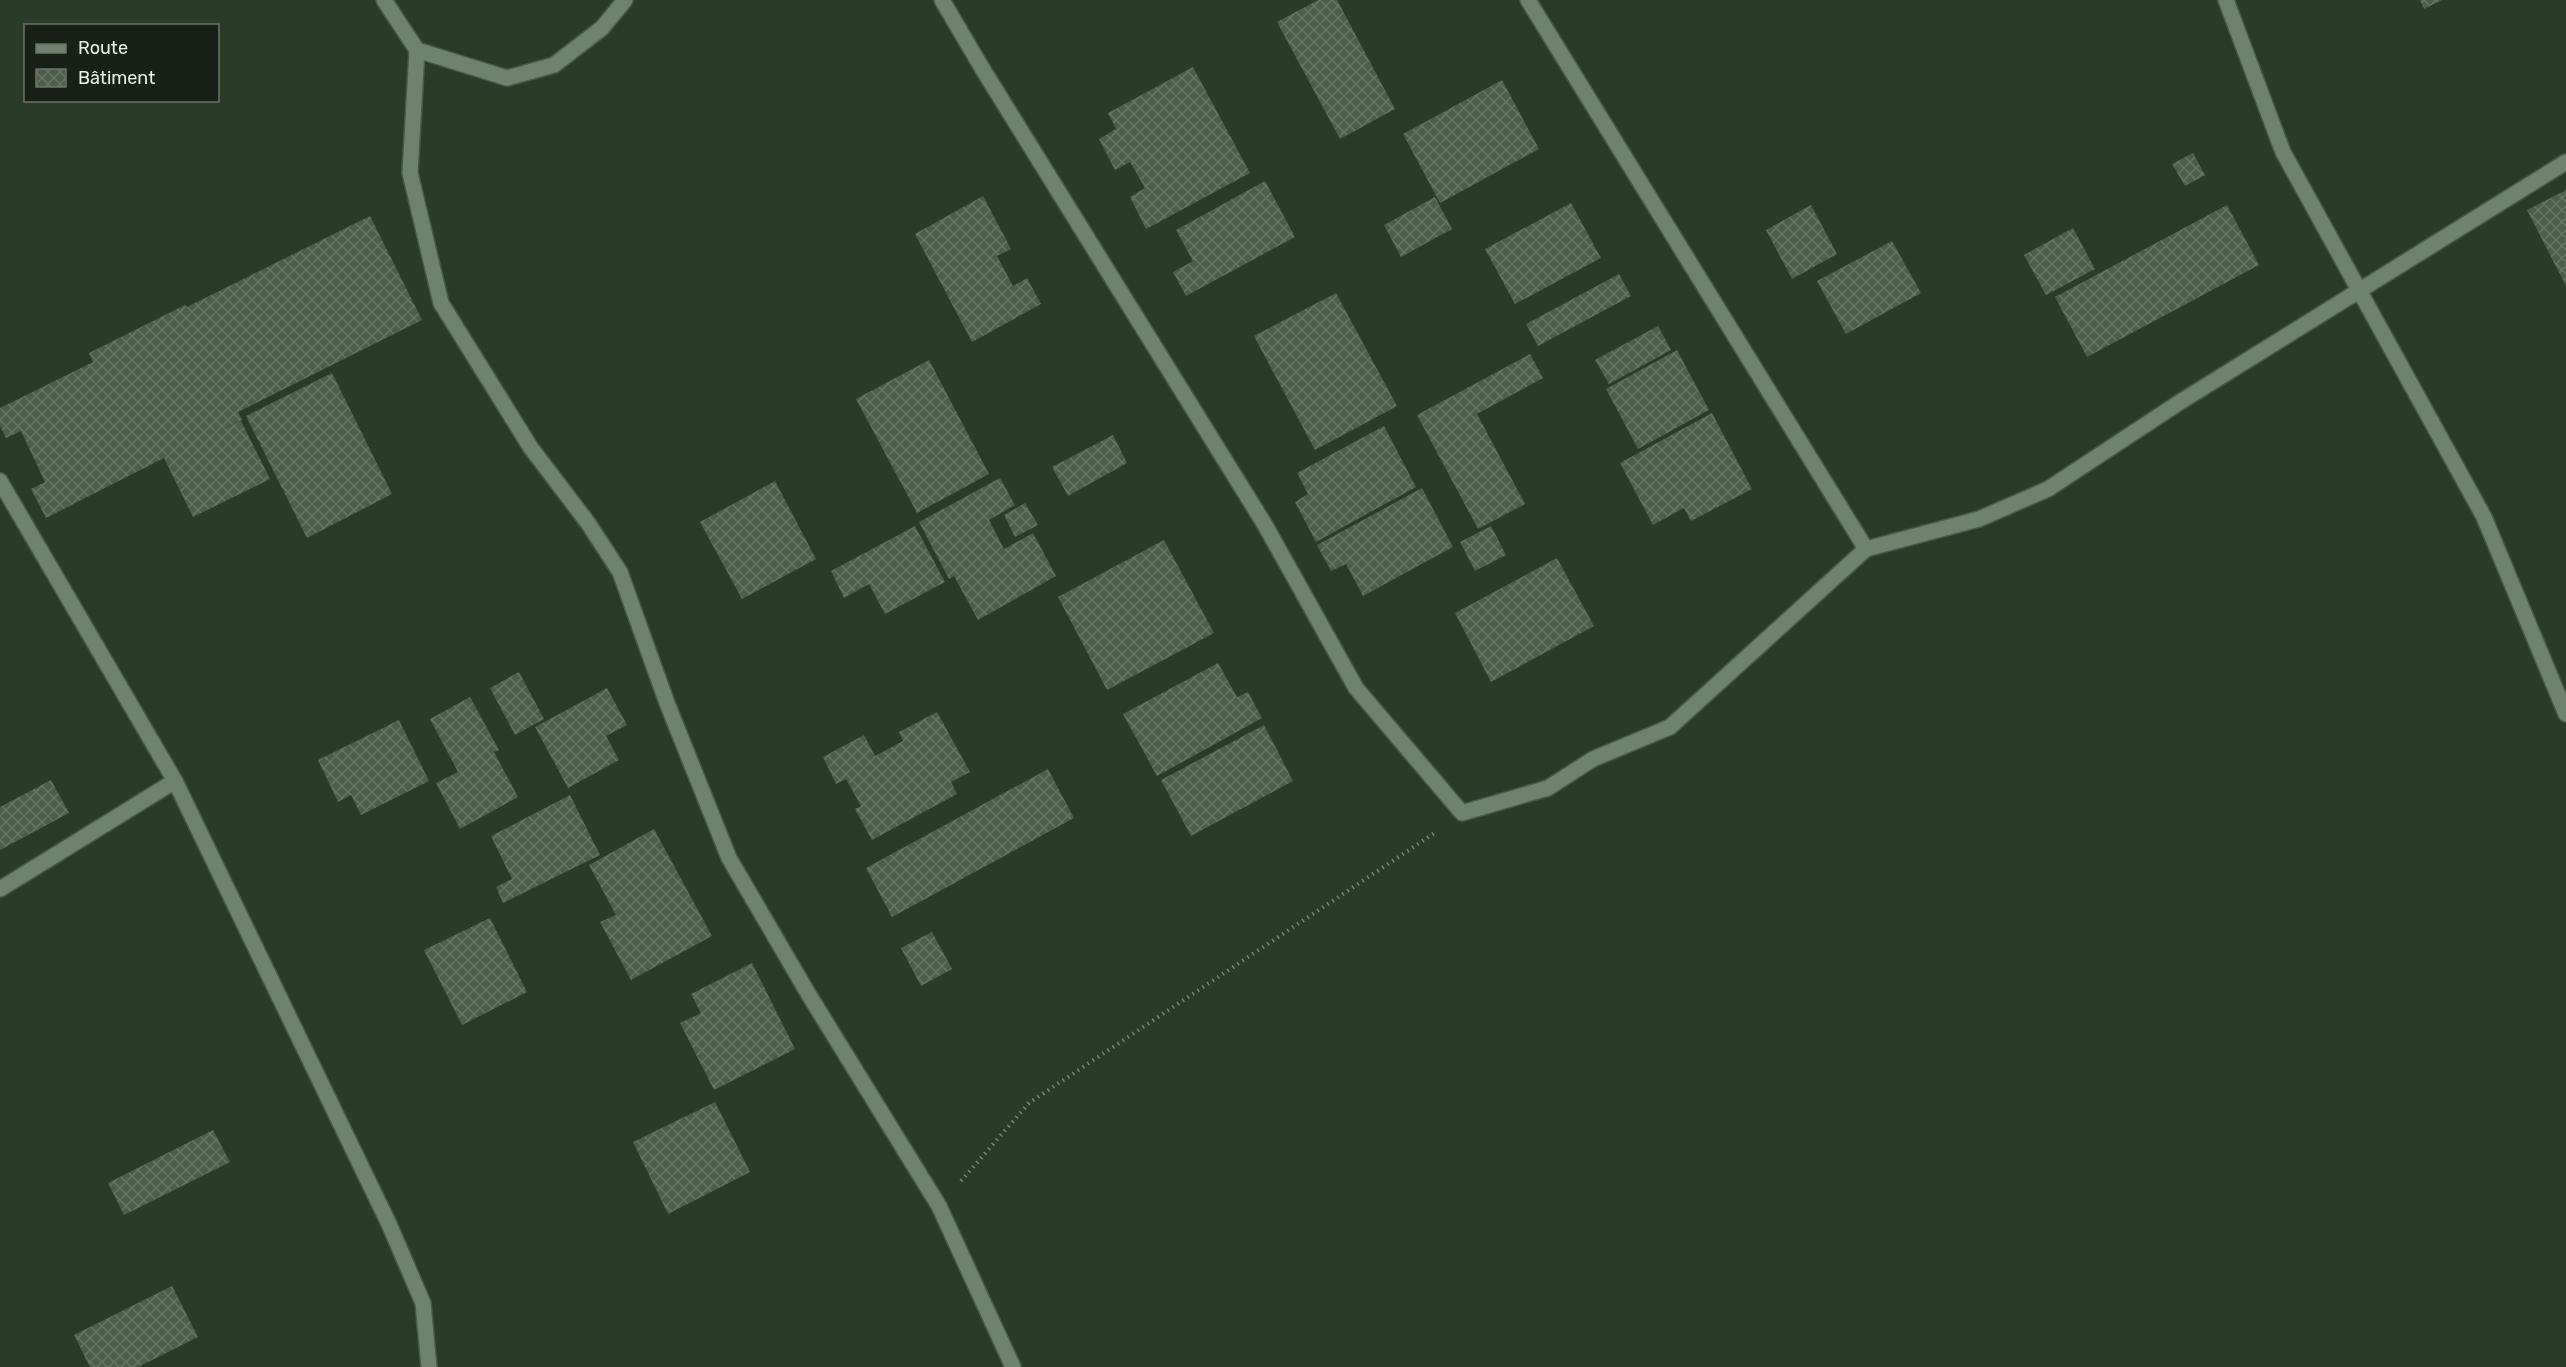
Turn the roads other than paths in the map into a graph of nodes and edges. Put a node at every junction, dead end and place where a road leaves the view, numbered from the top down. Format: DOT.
graph roads {
  1 [pos="384,0"];
  2 [pos="625,0"];
  3 [pos="942,0"];
  4 [pos="1528,0"];
  5 [pos="2226,0"];
  6 [pos="417,50"];
  7 [pos="2566,162"];
  8 [pos="2361,291"];
  9 [pos="0,482"];
  10 [pos="1866,549"];
  11 [pos="2566,714"];
  12 [pos="175,781"];
  13 [pos="0,889"];
  14 [pos="429,1367"];
  15 [pos="1013,1367"];
  1 -- 6 [label="street"];
  2 -- 6 [label="street"];
  3 -- 10 [label="street"];
  4 -- 10 [label="street"];
  5 -- 8 [label="street"];
  6 -- 15 [label="street"];
  7 -- 8 [label="street"];
  8 -- 10 [label="street"];
  8 -- 11 [label="street"];
  9 -- 12 [label="street"];
  12 -- 13 [label="street"];
  12 -- 14 [label="street"];
}
